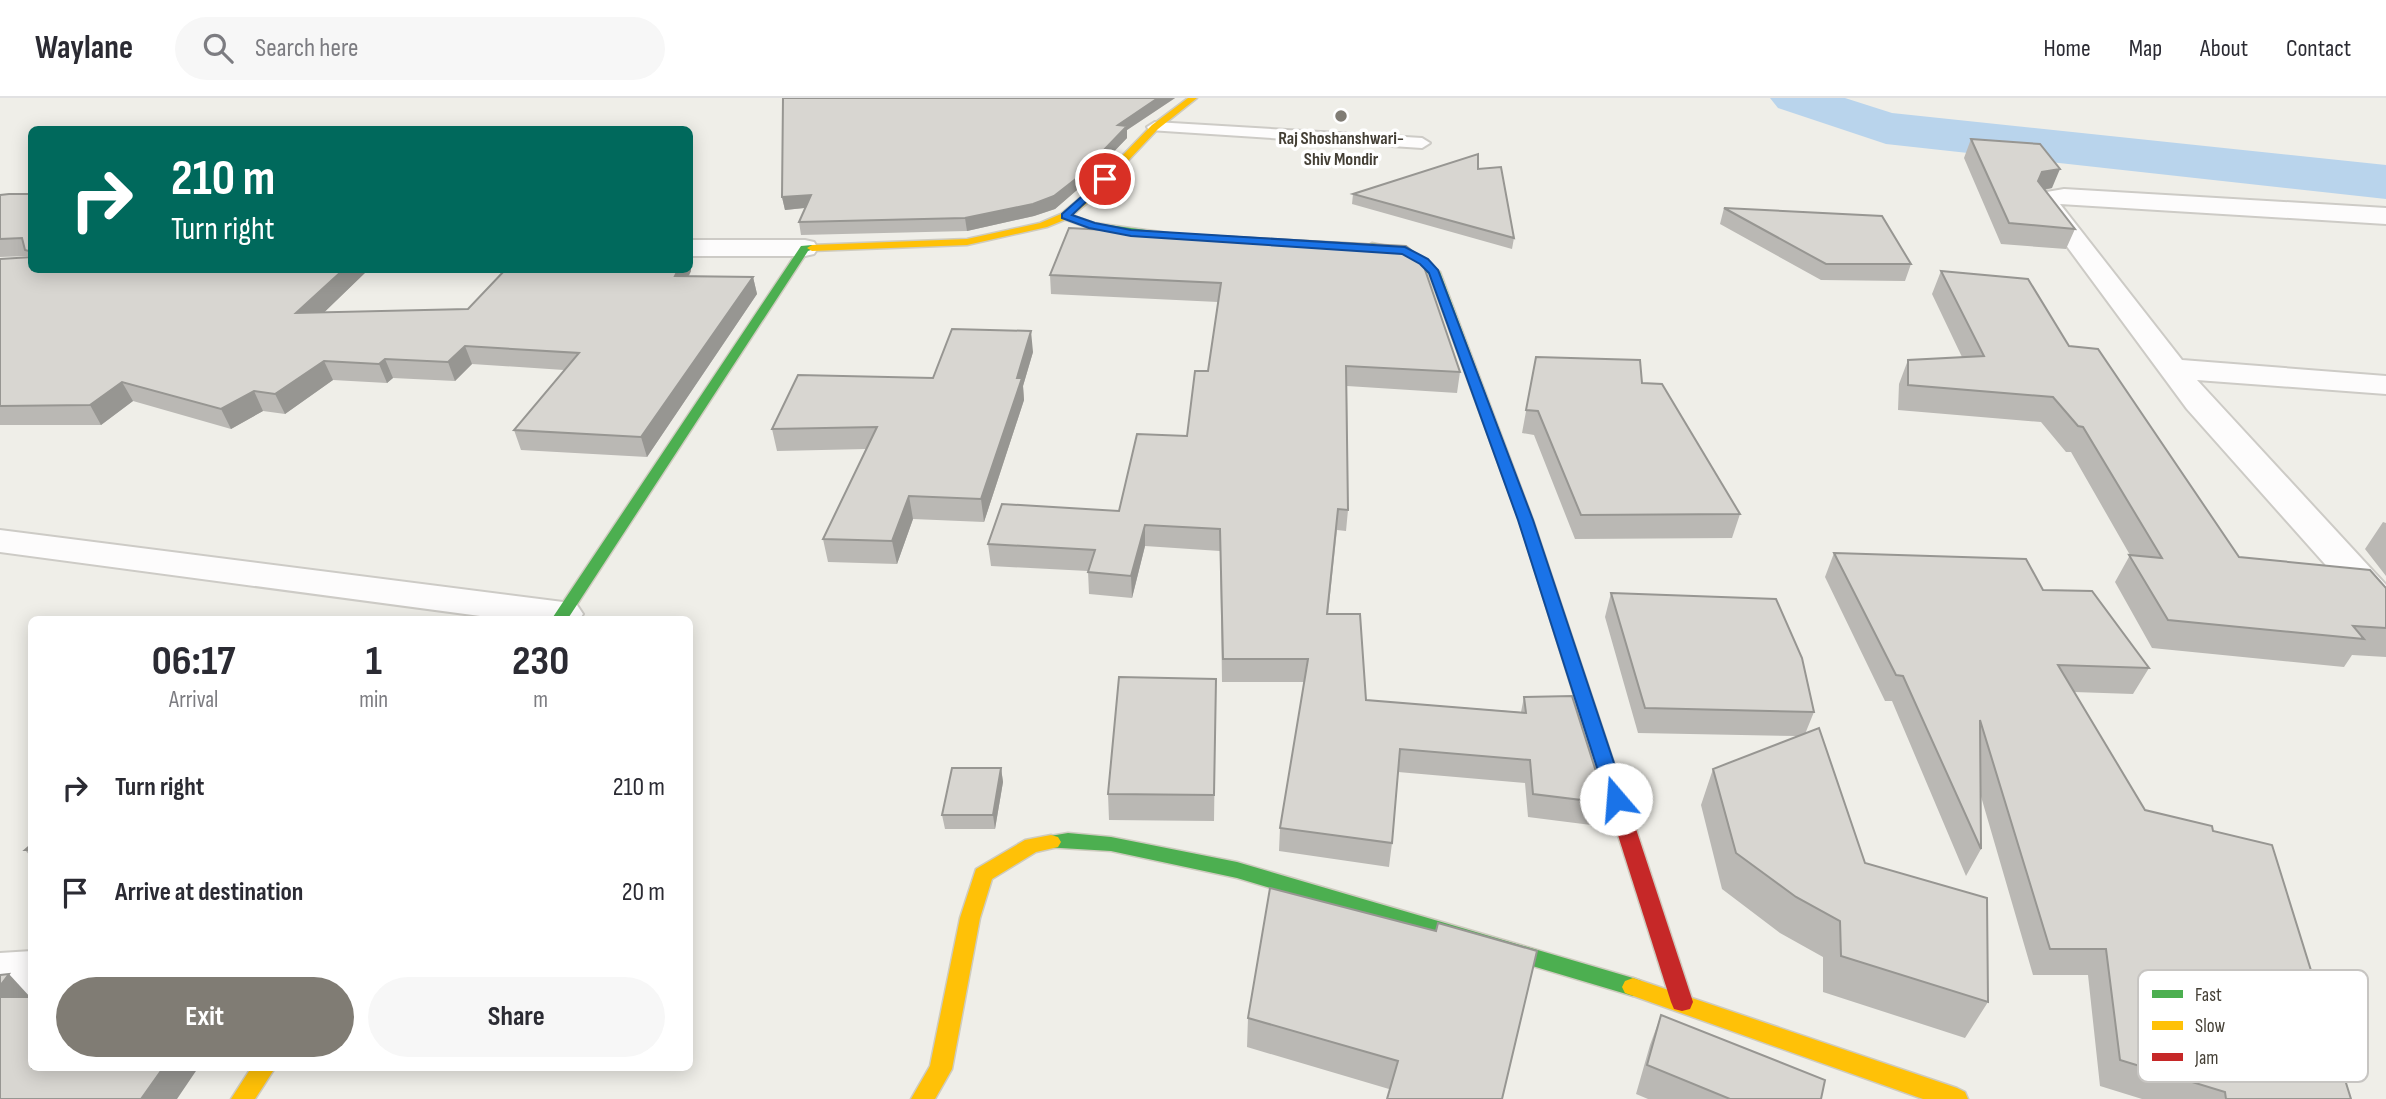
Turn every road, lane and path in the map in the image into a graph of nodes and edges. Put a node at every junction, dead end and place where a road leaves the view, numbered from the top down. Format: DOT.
graph roads {
  1 [pos="1193,98"];
  2 [pos="1155,127"];
  3 [pos="1422,143"];
  4 [pos="1065,216"];
  5 [pos="2386,216"];
  6 [pos="1185,237"];
  7 [pos="1354,246"];
  8 [pos="693,248"];
  9 [pos="805,248"];
  10 [pos="2174,369"];
  11 [pos="2386,385"];
  12 [pos="0,541"];
  13 [pos="2386,608"];
  14 [pos="554,616"];
  15 [pos="562,616"];
  16 [pos="28,973"];
  17 [pos="0,975"];
  18 [pos="1682,1002"];
  19 [pos="262,1071"];
  20 [pos="242,1099"];
  21 [pos="922,1099"];
  22 [pos="1957,1099"];
  1 -- 2 [label="street"];
  2 -- 3 [label="lane"];
  2 -- 4 [label="street"];
  4 -- 6 [label="street"];
  4 -- 9 [label="street"];
  5 -- 10 [label="street"];
  7 -- 18 [label="street"];
  8 -- 9 [label="street"];
  9 -- 15 [label="street"];
  10 -- 11 [label="street"];
  10 -- 13 [label="street"];
  12 -- 14 [label="street"];
  16 -- 17 [label="street"];
  18 -- 21 [label="street"];
  18 -- 22 [label="street"];
  19 -- 20 [label="street"];
}
